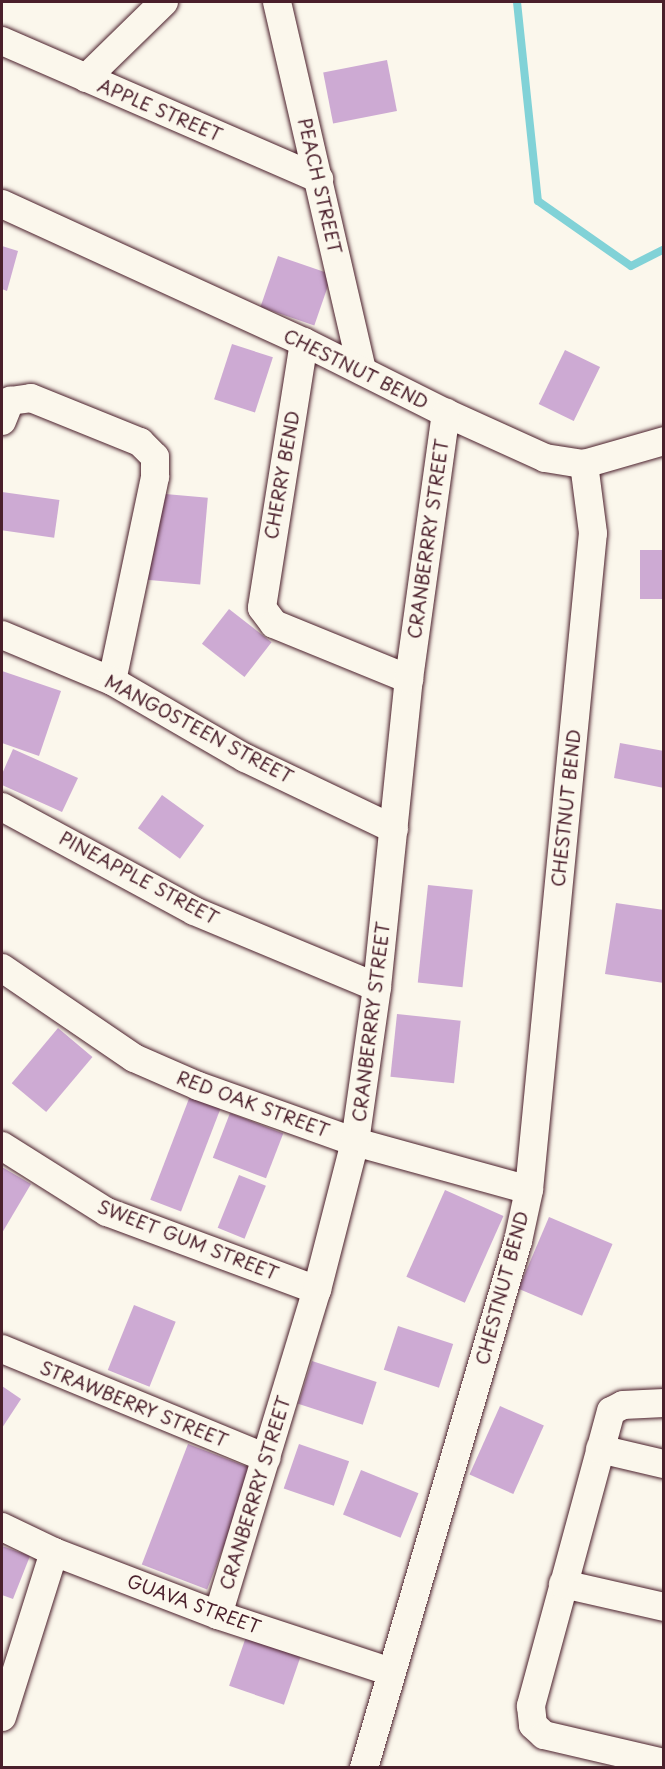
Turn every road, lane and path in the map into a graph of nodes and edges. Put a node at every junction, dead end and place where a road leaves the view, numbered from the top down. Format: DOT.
graph roads {
  1 [pos="164,2"];
  2 [pos="276,2"];
  3 [pos="2,41"];
  4 [pos="86,78"];
  5 [pos="319,178"];
  6 [pos="2,204"];
  7 [pos="304,342"];
  8 [pos="362,370"];
  9 [pos="6,411"];
  10 [pos="446,413"];
  11 [pos="663,441"];
  12 [pos="584,464"];
  13 [pos="2,635"];
  14 [pos="409,679"];
  15 [pos="112,681"];
  16 [pos="2,807"];
  17 [pos="394,829"];
  18 [pos="2,968"];
  19 [pos="377,987"];
  20 [pos="355,1142"];
  21 [pos="2,1146"];
  22 [pos="529,1190"];
  23 [pos="317,1290"];
  24 [pos="2,1349"];
  25 [pos="663,1403"];
  26 [pos="600,1449"];
  27 [pos="266,1458"];
  28 [pos="663,1464"];
  29 [pos="2,1527"];
  30 [pos="54,1552"];
  31 [pos="563,1584"];
  32 [pos="663,1607"];
  33 [pos="218,1615"];
  34 [pos="391,1672"];
  35 [pos="2,1717"];
  36 [pos="663,1763"];
  37 [pos="364,1767"];
  1 -- 4 [label="street"];
  2 -- 5 [label="street, PEACH STREET"];
  3 -- 4 [label="street, APPLE STREET"];
  4 -- 5 [label="street, APPLE STREET"];
  5 -- 8 [label="street, PEACH STREET"];
  6 -- 7 [label="street, CHESTNUT BEND"];
  7 -- 8 [label="street, CHESTNUT BEND"];
  7 -- 14 [label="street, CHERRY BEND"];
  8 -- 10 [label="street, CHESTNUT BEND"];
  9 -- 15 [label="street"];
  10 -- 12 [label="street, CHESTNUT BEND"];
  10 -- 14 [label="street, CRANBERRRY STREET"];
  11 -- 12 [label="street"];
  12 -- 22 [label="street, CHESTNUT BEND"];
  13 -- 15 [label="street, MANGOSTEEN STREET"];
  14 -- 17 [label="street, CRANBERRRY STREET"];
  15 -- 17 [label="street, MANGOSTEEN STREET"];
  16 -- 19 [label="street, PINEAPPLE STREET"];
  17 -- 19 [label="street, CRANBERRRY STREET"];
  18 -- 20 [label="street, RED OAK STREET"];
  19 -- 20 [label="street, CRANBERRRY STREET"];
  20 -- 22 [label="street, RED OAK STREET"];
  20 -- 23 [label="street, CRANBERRRY STREET"];
  21 -- 23 [label="street, SWEET GUM STREET"];
  22 -- 34 [label="street, CHESTNUT BEND"];
  23 -- 27 [label="street, CRANBERRRY STREET"];
  24 -- 27 [label="street, STRAWBERRY STREET"];
  25 -- 26 [label="street"];
  26 -- 28 [label="street"];
  26 -- 31 [label="street"];
  27 -- 33 [label="street, CRANBERRRY STREET"];
  29 -- 30 [label="street, GUAVA STREET"];
  30 -- 33 [label="street, GUAVA STREET"];
  30 -- 35 [label="street"];
  31 -- 32 [label="street"];
  31 -- 36 [label="street"];
  33 -- 34 [label="street, GUAVA STREET"];
  34 -- 37 [label="street, CHESTNUT BEND"];
}
